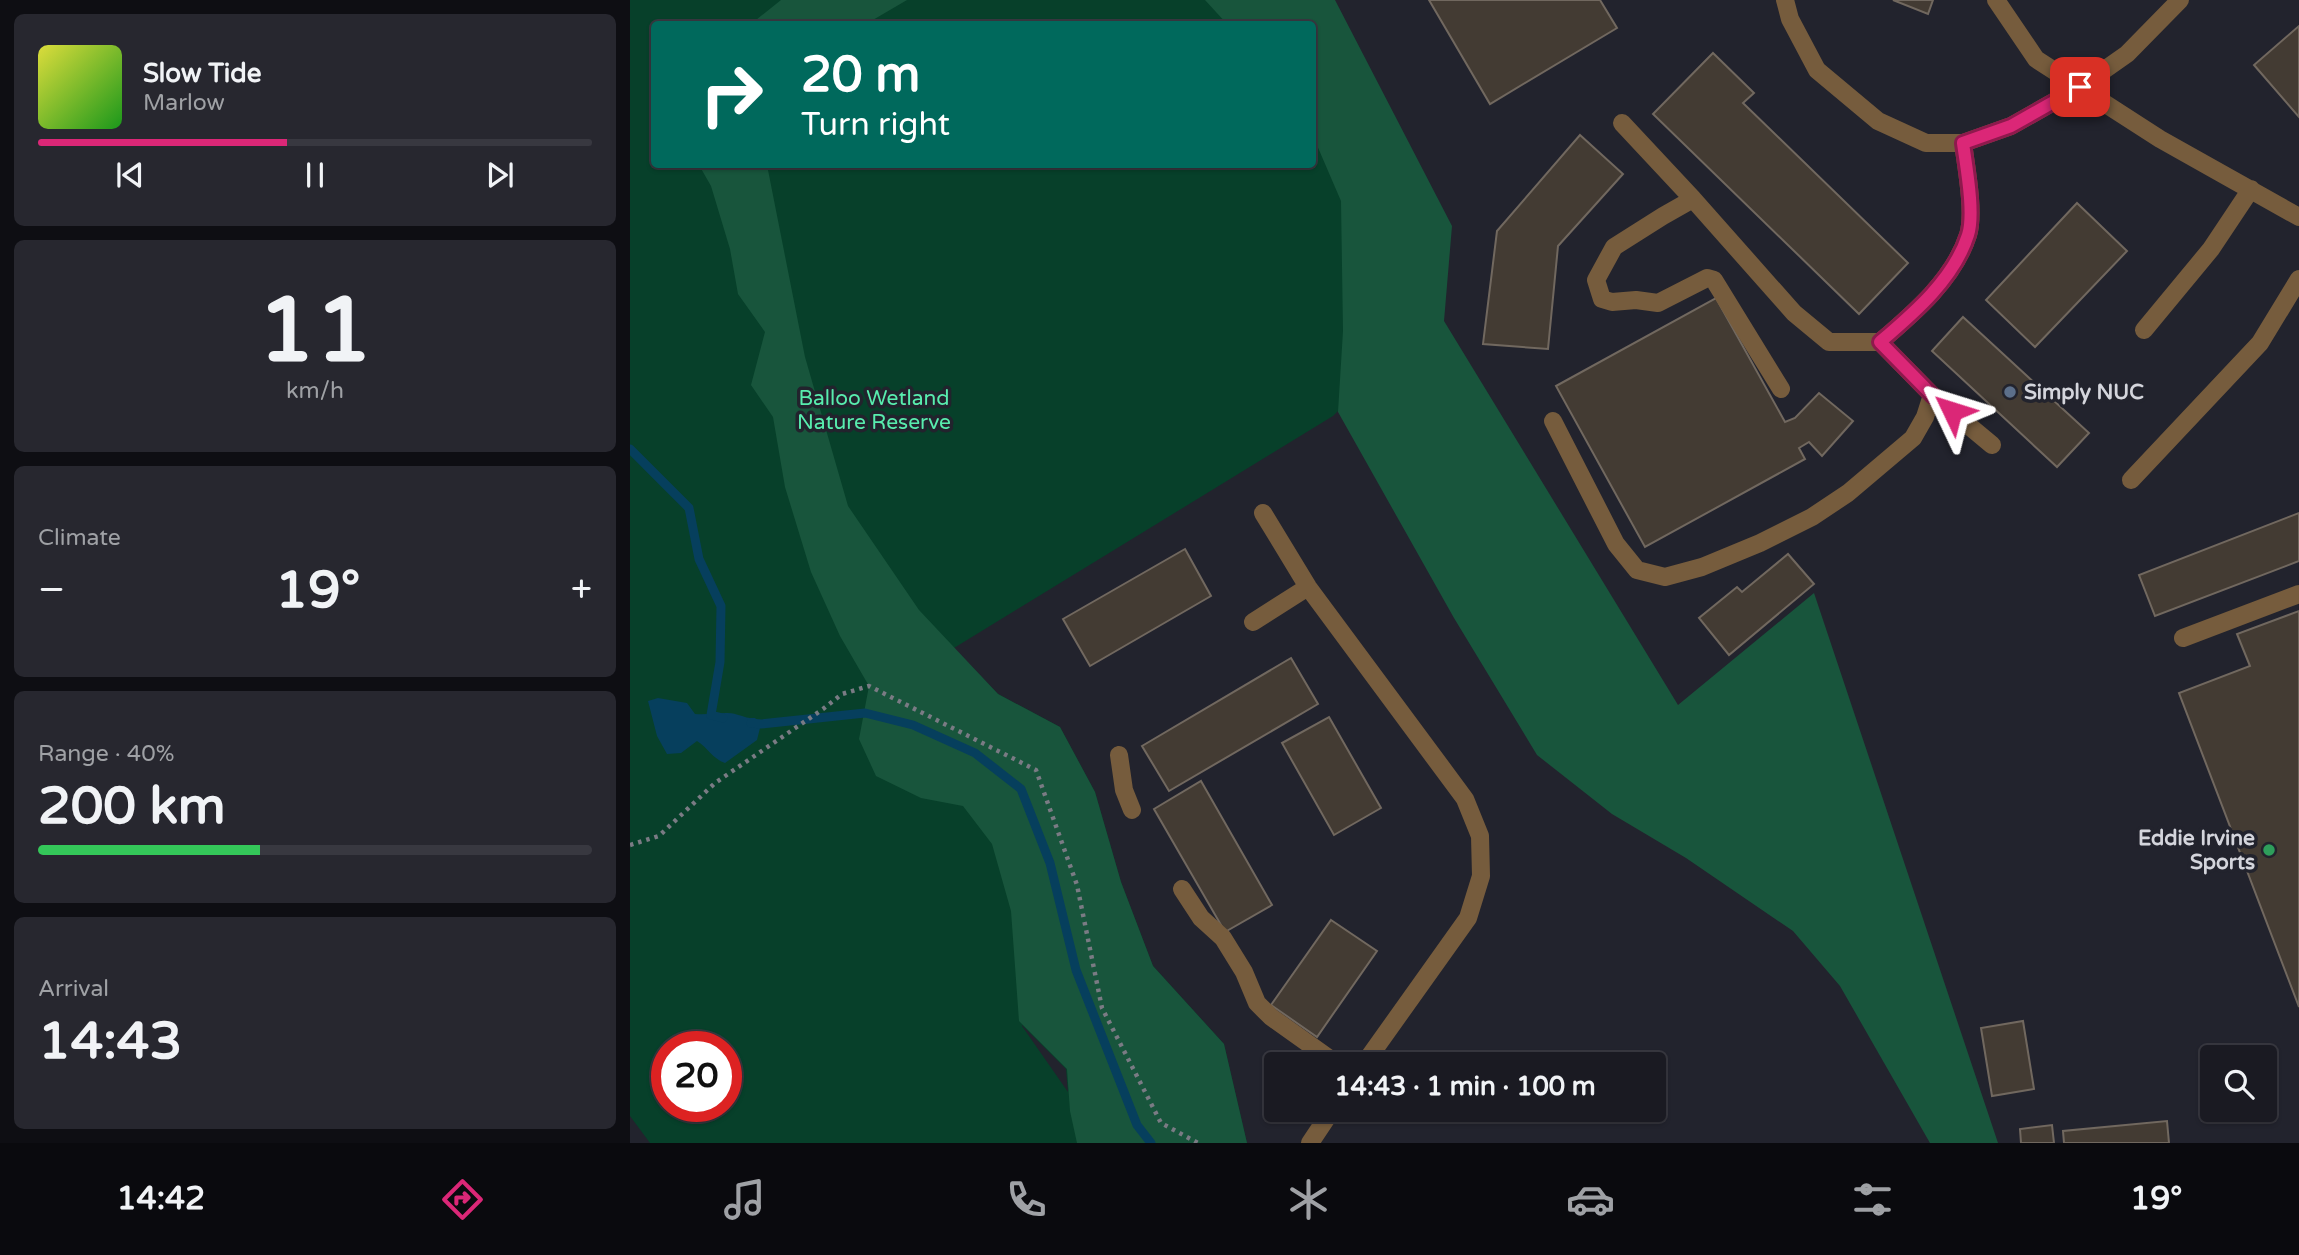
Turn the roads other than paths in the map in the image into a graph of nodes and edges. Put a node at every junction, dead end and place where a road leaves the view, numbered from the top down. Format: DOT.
graph roads {
  1 [pos="1785,0"];
  2 [pos="1996,0"];
  3 [pos="2180,0"];
  4 [pos="2080,87"];
  5 [pos="1622,123"];
  6 [pos="1963,143"];
  7 [pos="2251,189"];
  8 [pos="1693,199"];
  9 [pos="2299,217"];
  10 [pos="2299,279"];
  11 [pos="2144,330"];
  12 [pos="1880,342"];
  13 [pos="1781,390"];
  14 [pos="1932,395"];
  15 [pos="1553,421"];
  16 [pos="1992,445"];
  17 [pos="2131,481"];
  18 [pos="1263,513"];
  19 [pos="1308,587"];
  20 [pos="2299,594"];
  21 [pos="1253,622"];
  22 [pos="2183,638"];
  23 [pos="1119,755"];
  24 [pos="1132,810"];
  25 [pos="1182,889"];
  26 [pos="1320,1052"];
  27 [pos="1373,1052"];
  28 [pos="1324,1122"];
  29 [pos="1310,1143"];
  1 -- 6 [label="street"];
  2 -- 4 [label="street"];
  3 -- 4 [label="street"];
  4 -- 6 [label="street"];
  4 -- 7 [label="street"];
  5 -- 8 [label="street"];
  6 -- 12 [label="street"];
  7 -- 9 [label="street"];
  7 -- 11 [label="street"];
  8 -- 12 [label="street"];
  8 -- 13 [label="street"];
  10 -- 17 [label="street"];
  12 -- 14 [label="street"];
  14 -- 15 [label="street"];
  14 -- 16 [label="street"];
  18 -- 19 [label="street"];
  19 -- 21 [label="street"];
  19 -- 27 [label="street"];
  20 -- 22 [label="street"];
  23 -- 24 [label="street"];
  25 -- 26 [label="street"];
  28 -- 29 [label="street"];
}
